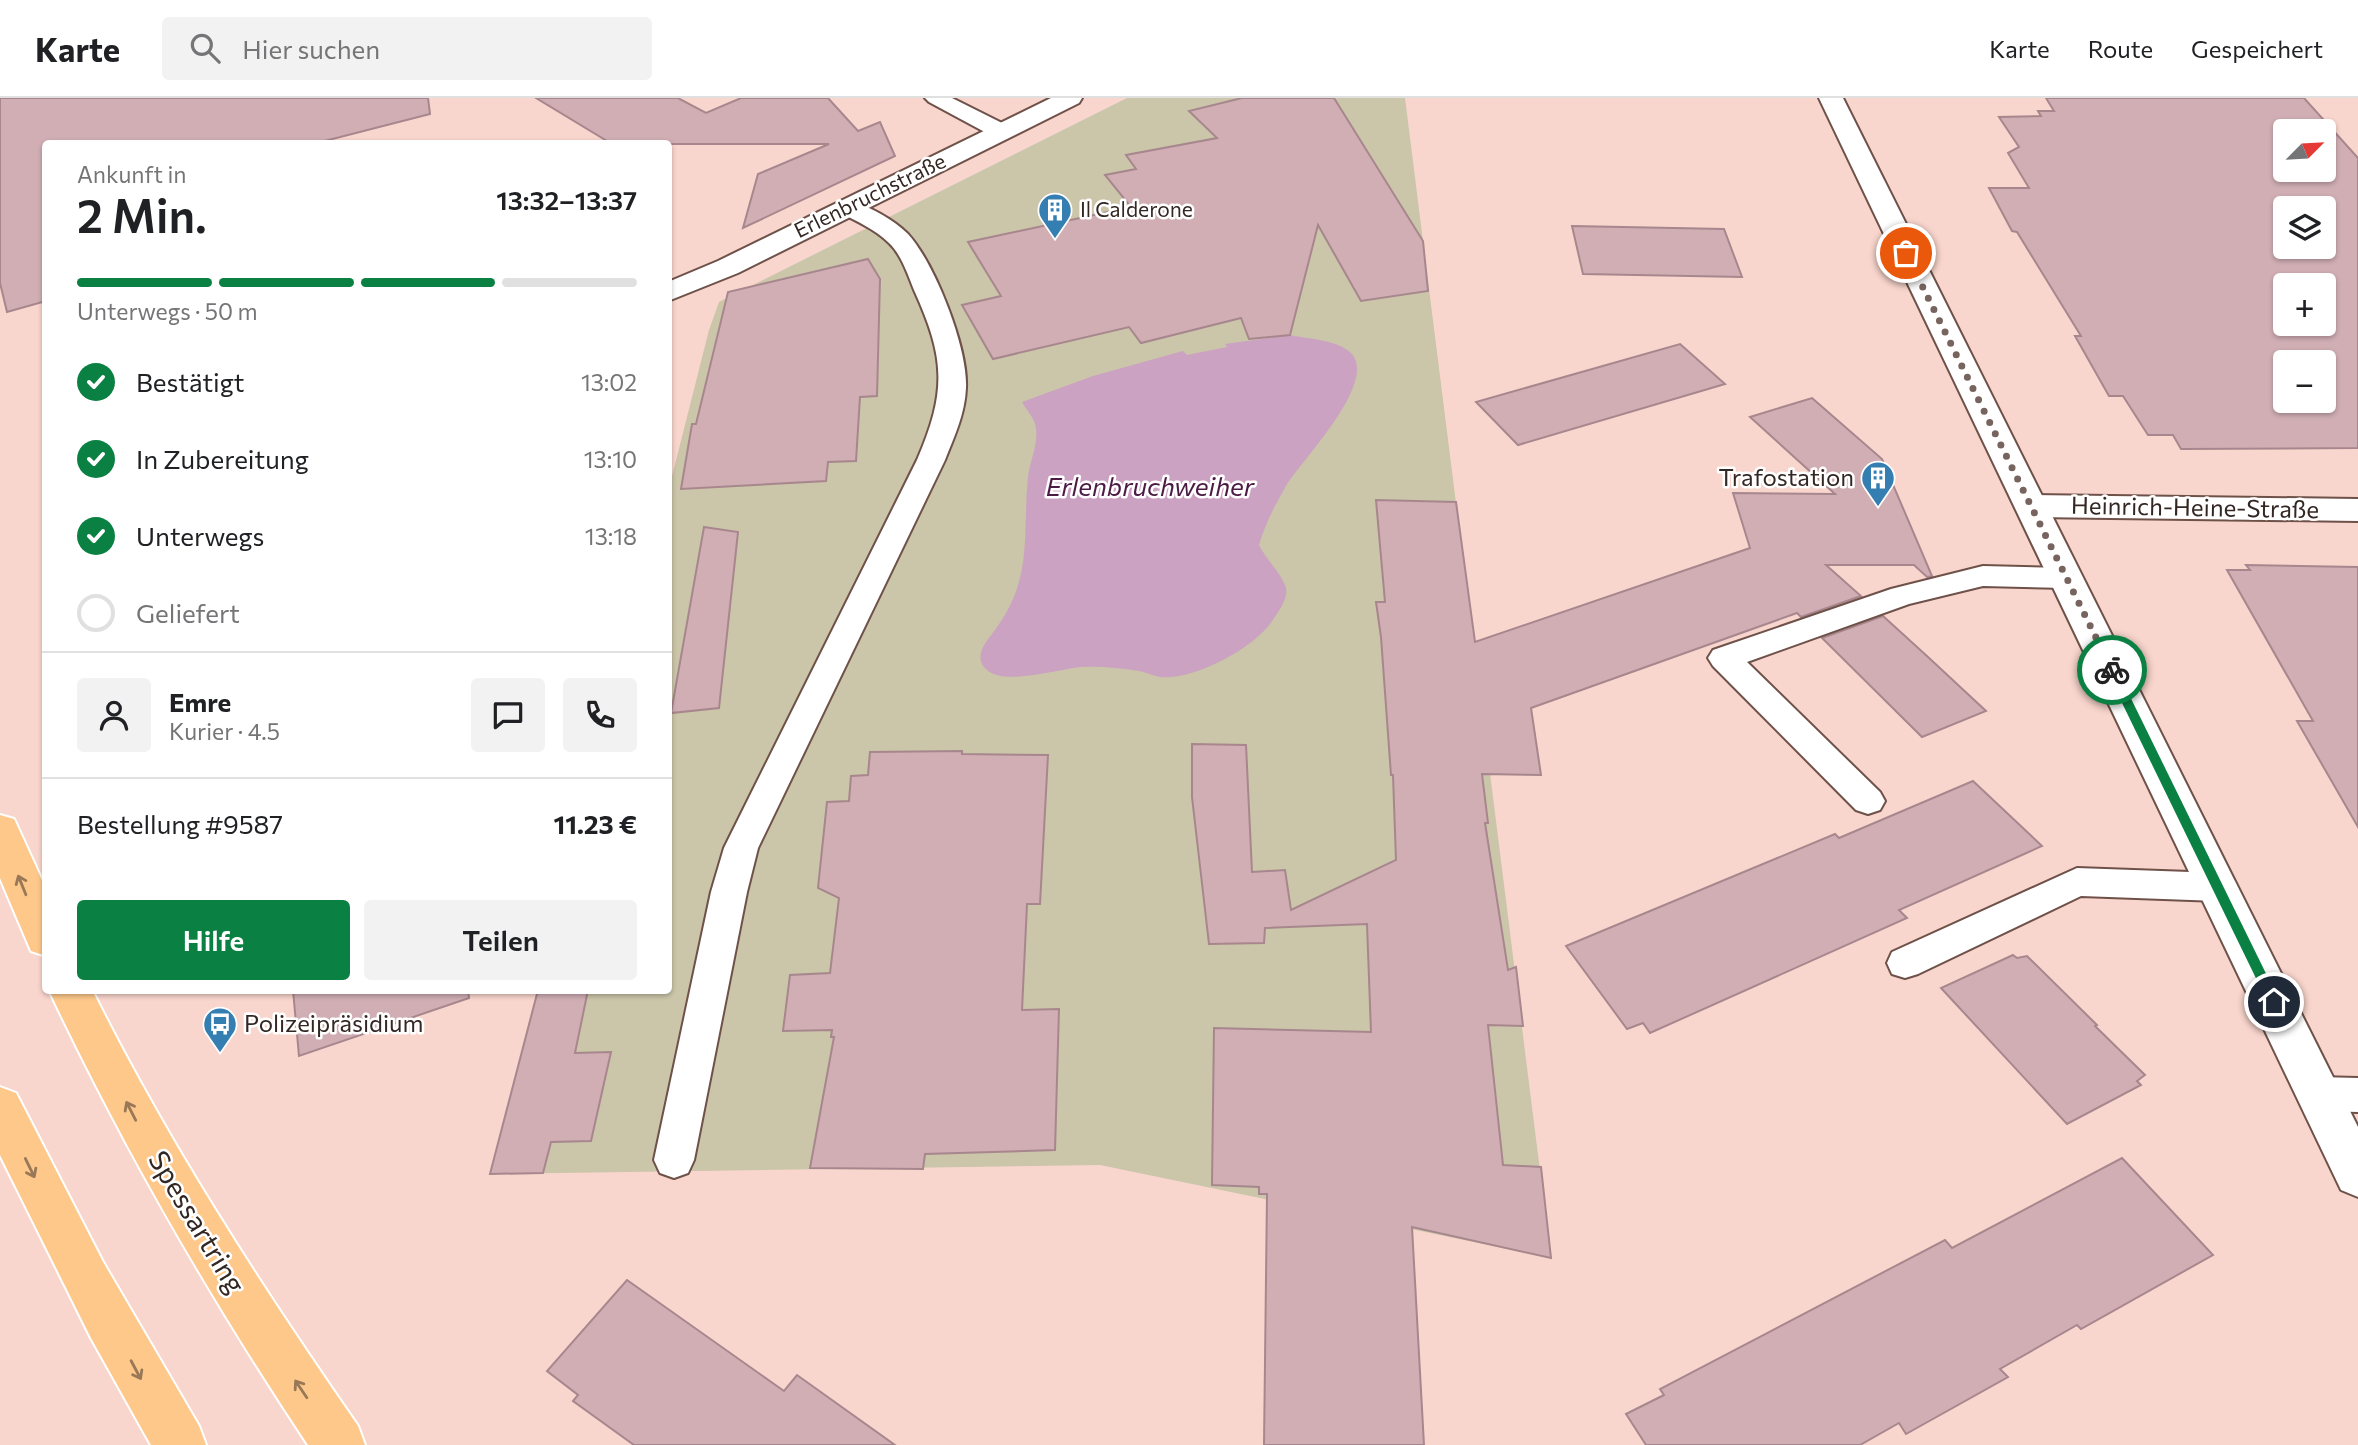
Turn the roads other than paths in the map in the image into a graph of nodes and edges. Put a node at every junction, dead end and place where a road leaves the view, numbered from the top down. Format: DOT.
graph roads {
  1 [pos="936,98"];
  2 [pos="1070,98"];
  3 [pos="1831,98"];
  4 [pos="1002,132"];
  5 [pos="847,207"];
  6 [pos="672,291"];
  7 [pos="2032,506"];
  8 [pos="2358,510"];
  9 [pos="2066,578"];
  10 [pos="1868,801"];
  11 [pos="0,830"];
  12 [pos="2218,887"];
  13 [pos="42,930"];
  14 [pos="1905,963"];
  15 [pos="72,994"];
  16 [pos="2318,1094"];
  17 [pos="2358,1095"];
  18 [pos="0,1107"];
  19 [pos="674,1160"];
  20 [pos="2358,1175"];
  21 [pos="180,1445"];
  22 [pos="340,1445"];
  1 -- 4 [label="lane"];
  2 -- 4 [label="street, Erlenbruchstraße"];
  3 -- 7 [label="street"];
  4 -- 5 [label="street, Erlenbruchstraße"];
  5 -- 6 [label="street, Erlenbruchstraße"];
  5 -- 19 [label="lane"];
  7 -- 8 [label="street, Heinrich-Heine-Straße"];
  7 -- 9 [label="street"];
  9 -- 10 [label="lane"];
  9 -- 12 [label="street"];
  13 -- 11 [label="main road, one-way"];
  12 -- 14 [label="lane"];
  12 -- 16 [label="street"];
  22 -- 15 [label="main road, Spessartring, one-way"];
  16 -- 17 [label="lane"];
  16 -- 20 [label="street"];
  18 -- 21 [label="main road, one-way"];
}
